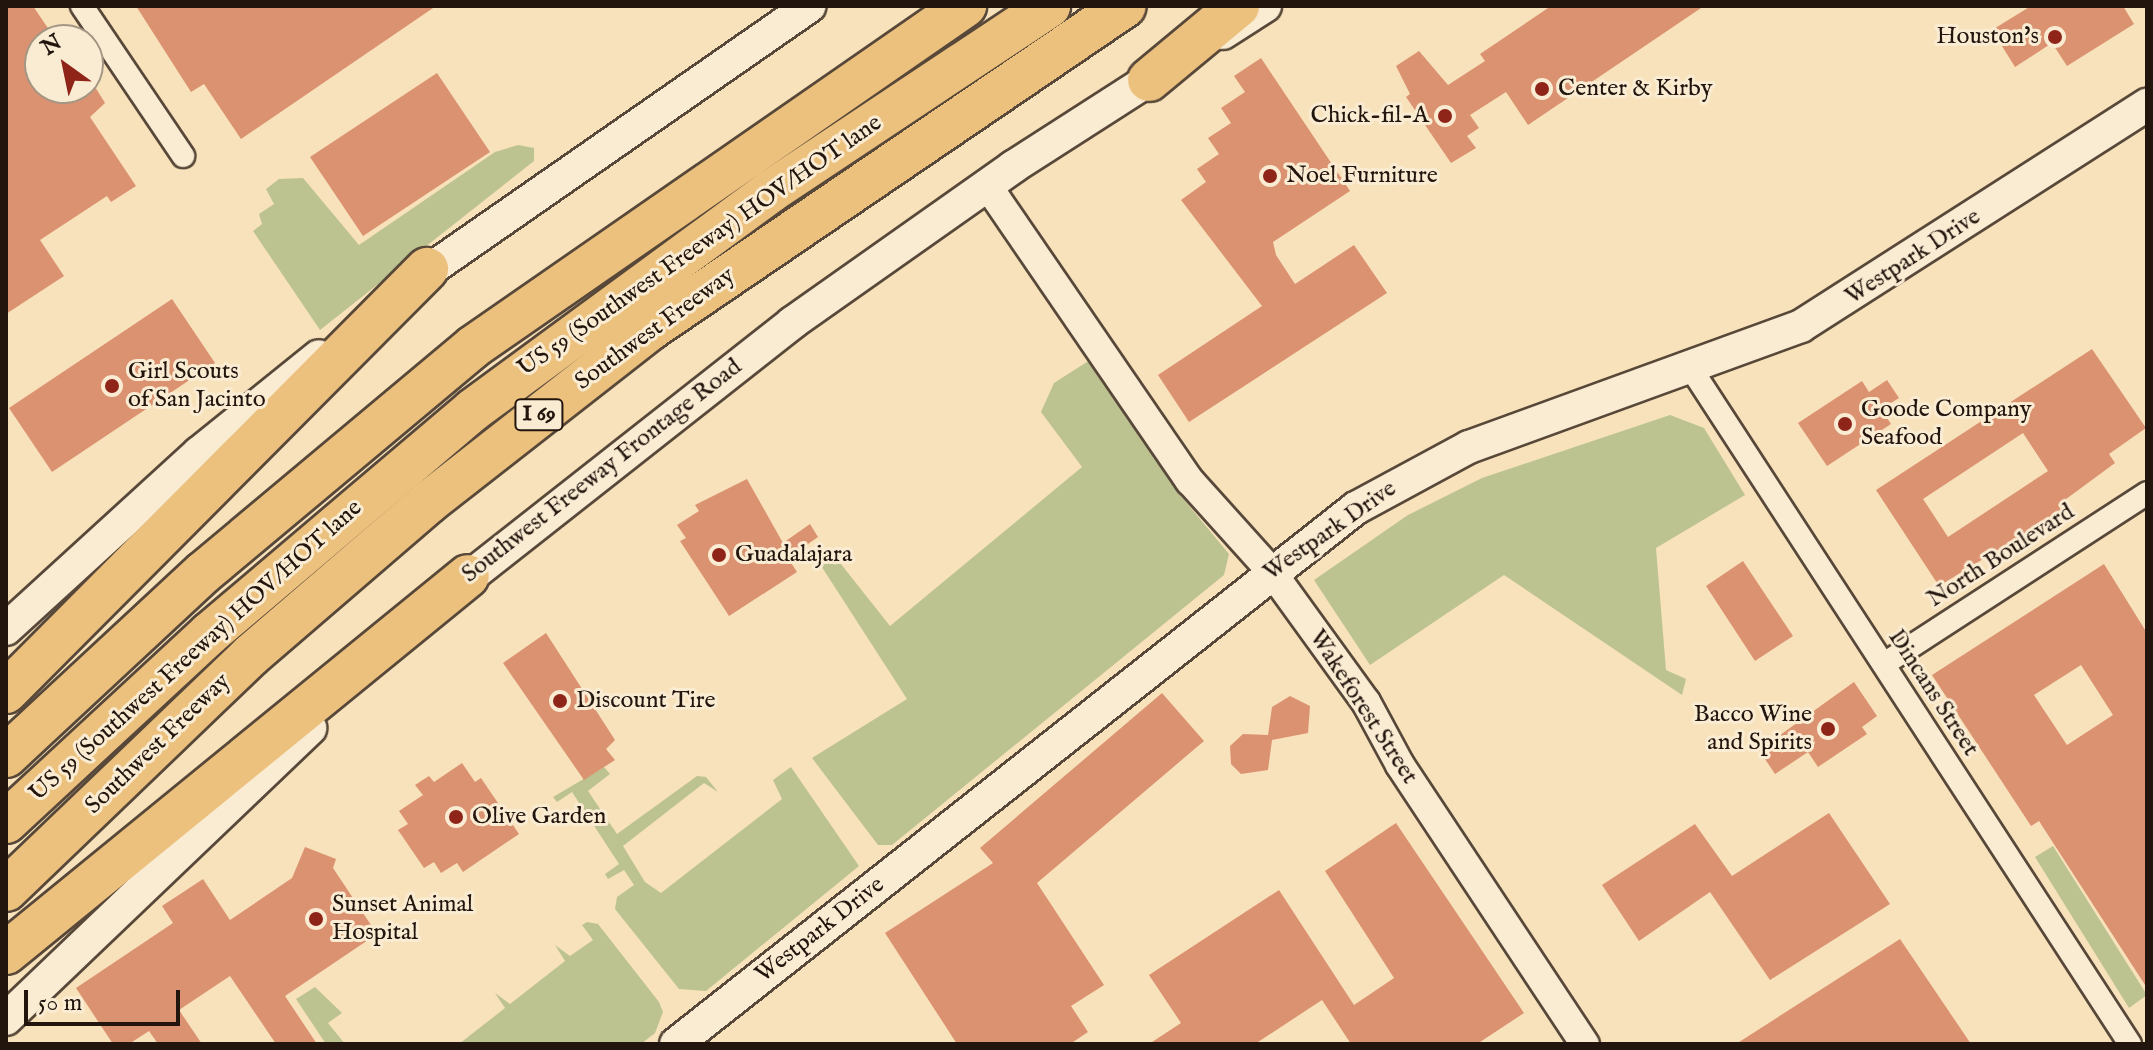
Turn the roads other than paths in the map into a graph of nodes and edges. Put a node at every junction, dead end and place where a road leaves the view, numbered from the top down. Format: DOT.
graph roads {
  1 [pos="82,6"];
  2 [pos="810,6"];
  3 [pos="965,6"];
  4 [pos="1049,6"];
  5 [pos="1125,6"];
  6 [pos="1238,6"];
  7 [pos="1265,6"];
  8 [pos="1149,80"];
  9 [pos="2147,105"];
  10 [pos="183,156"];
  11 [pos="987,185"];
  12 [pos="427,269"];
  13 [pos="1692,370"];
  14 [pos="2147,493"];
  15 [pos="1271,571"];
  16 [pos="468,576"];
  17 [pos="6,629"];
  18 [pos="1884,664"];
  19 [pos="6,692"];
  20 [pos="6,756"];
  21 [pos="6,822"];
  22 [pos="6,890"];
  23 [pos="6,953"];
  24 [pos="6,1019"];
  25 [pos="676,1044"];
  26 [pos="1585,1044"];
  27 [pos="2130,1044"];
  1 -- 10 [label="street"];
  2 -- 12 [label="main road"];
  3 -- 20 [label="highway"];
  4 -- 21 [label="highway, US 59 (Southwest Freeway) HOV/HOT lane"];
  5 -- 22 [label="highway, Southwest Freeway / I 69"];
  6 -- 8 [label="highway"];
  7 -- 8 [label="main road, Southwest Freeway Frontage Road"];
  8 -- 11 [label="main road, Southwest Freeway Frontage Road"];
  9 -- 13 [label="main road, Westpark Drive"];
  11 -- 15 [label="street, Wakeforest Street"];
  11 -- 16 [label="main road, Southwest Freeway Frontage Road"];
  12 -- 17 [label="main road"];
  12 -- 19 [label="highway"];
  13 -- 15 [label="main road, Westpark Drive"];
  13 -- 18 [label="street, Dincans Street"];
  14 -- 18 [label="street, North Boulevard"];
  15 -- 25 [label="main road, Westpark Drive"];
  15 -- 26 [label="street, Wakeforest Street"];
  16 -- 23 [label="highway"];
  16 -- 24 [label="main road, Southwest Freeway Frontage Road"];
  18 -- 27 [label="street, Dincans Street"];
}
